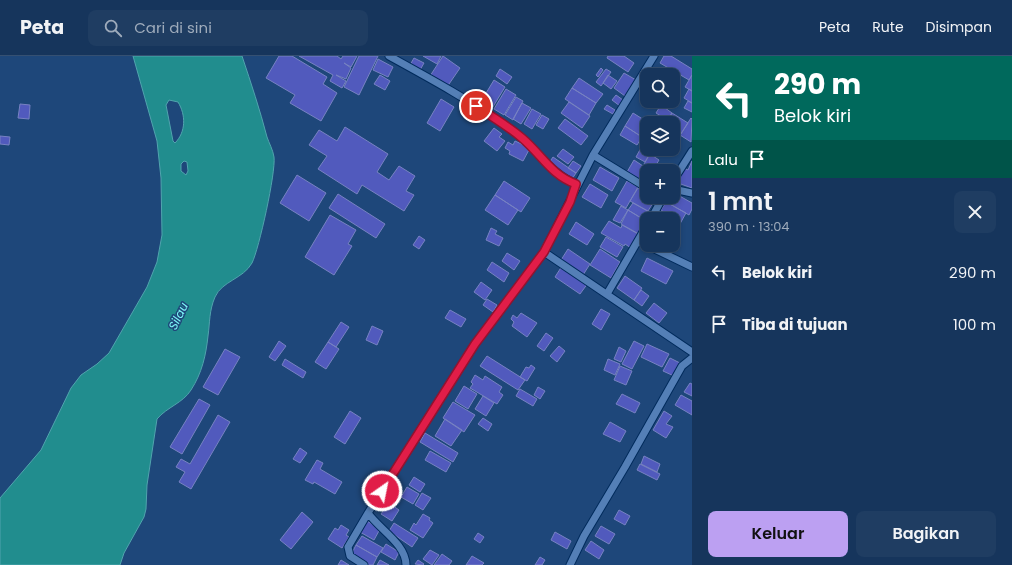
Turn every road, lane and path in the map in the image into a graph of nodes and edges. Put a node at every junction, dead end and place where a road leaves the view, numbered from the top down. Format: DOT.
graph roads {
  1 [pos="389,56"];
  2 [pos="654,56"];
  3 [pos="692,151"];
  4 [pos="592,155"];
  5 [pos="680,170"];
  6 [pos="576,184"];
  7 [pos="640,184"];
  8 [pos="680,191"];
  9 [pos="692,193"];
  10 [pos="640,238"];
  11 [pos="638,241"];
  12 [pos="544,252"];
  13 [pos="692,267"];
  14 [pos="607,294"];
  15 [pos="692,352"];
  16 [pos="692,358"];
  17 [pos="368,513"];
  18 [pos="364,565"];
  19 [pos="406,565"];
  20 [pos="570,565"];
  1 -- 6 [label="street"];
  2 -- 4 [label="street"];
  3 -- 5 [label="street"];
  4 -- 6 [label="street"];
  4 -- 7 [label="street"];
  6 -- 12 [label="street"];
  8 -- 9 [label="street"];
  10 -- 11 [label="street"];
  11 -- 13 [label="street"];
  11 -- 14 [label="street"];
  12 -- 14 [label="street"];
  12 -- 17 [label="street"];
  14 -- 15 [label="street"];
  16 -- 20 [label="street"];
  17 -- 18 [label="street"];
  17 -- 19 [label="street"];
}
